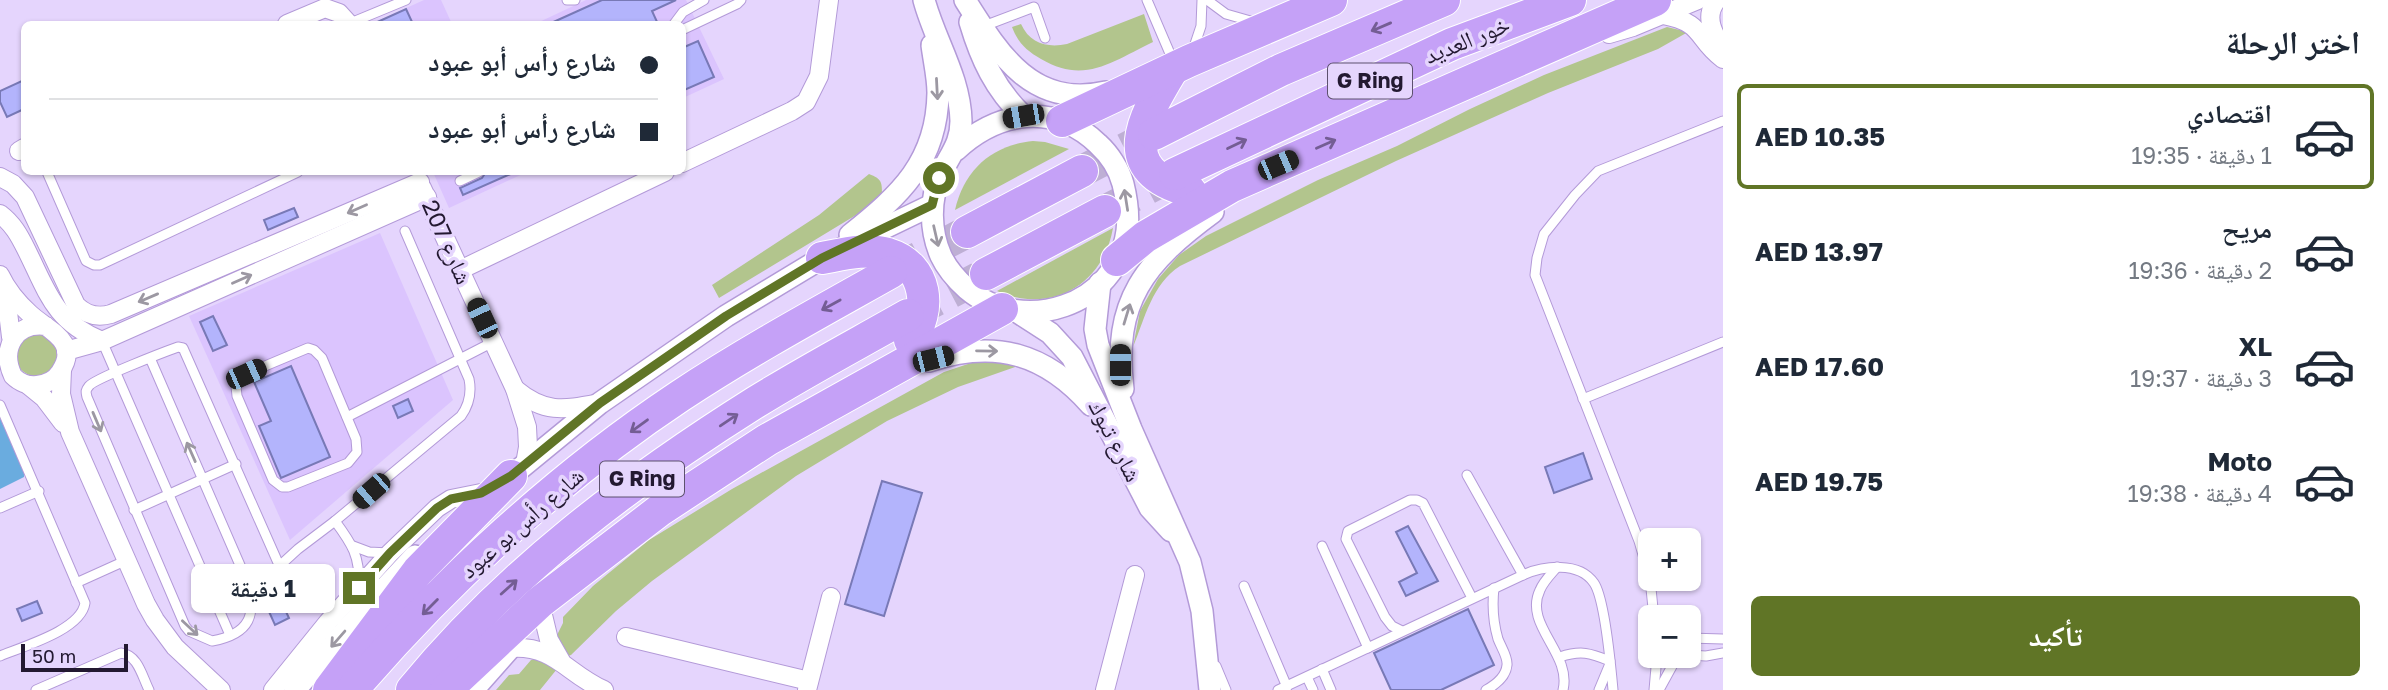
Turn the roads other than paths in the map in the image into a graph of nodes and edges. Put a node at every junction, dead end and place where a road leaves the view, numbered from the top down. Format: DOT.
graph roads {
  1 [pos="406,0"];
  2 [pos="567,0"];
  3 [pos="576,0"];
  4 [pos="704,0"];
  5 [pos="741,0"];
  6 [pos="830,0"];
  7 [pos="923,0"];
  8 [pos="964,0"];
  9 [pos="1147,0"];
  10 [pos="1204,0"];
  11 [pos="1331,0"];
  12 [pos="1444,0"];
  13 [pos="1570,0"];
  14 [pos="1698,0"];
  15 [pos="1717,0"];
  16 [pos="1659,8"];
  17 [pos="293,21"];
  18 [pos="346,21"];
  19 [pos="355,21"];
  20 [pos="676,21"];
  21 [pos="930,22"];
  22 [pos="1280,22"];
  23 [pos="982,27"];
  24 [pos="686,28"];
  25 [pos="1045,38"];
  26 [pos="1723,47"];
  27 [pos="1723,59"];
  28 [pos="1179,66"];
  29 [pos="1139,85"];
  30 [pos="1023,116"];
  31 [pos="1062,121"];
  32 [pos="1723,121"];
  33 [pos="1154,134"];
  34 [pos="956,150"];
  35 [pos="686,161"];
  36 [pos="1278,165"];
  37 [pos="1082,172"];
  38 [pos="1175,174"];
  39 [pos="48,175"];
  40 [pos="287,175"];
  41 [pos="473,175"];
  42 [pos="659,175"];
  43 [pos="0,177"];
  44 [pos="460,181"];
  45 [pos="421,183"];
  46 [pos="1232,186"];
  47 [pos="932,205"];
  48 [pos="1105,211"];
  49 [pos="0,214"];
  50 [pos="405,231"];
  51 [pos="967,232"];
  52 [pos="822,258"];
  53 [pos="460,270"];
  54 [pos="891,272"];
  55 [pos="1109,272"];
  56 [pos="986,274"];
  57 [pos="2,280"];
  58 [pos="1011,311"];
  59 [pos="908,315"];
  60 [pos="46,326"];
  61 [pos="80,331"];
  62 [pos="10,337"];
  63 [pos="102,341"];
  64 [pos="493,342"];
  65 [pos="1723,342"];
  66 [pos="64,346"];
  67 [pos="150,358"];
  68 [pos="461,360"];
  69 [pos="62,370"];
  70 [pos="115,373"];
  71 [pos="874,379"];
  72 [pos="28,384"];
  73 [pos="515,389"];
  74 [pos="1583,399"];
  75 [pos="600,403"];
  76 [pos="0,405"];
  77 [pos="348,417"];
  78 [pos="1103,418"];
  79 [pos="1132,429"];
  80 [pos="70,432"];
  81 [pos="236,464"];
  82 [pos="518,470"];
  83 [pos="1467,474"];
  84 [pos="203,479"];
  85 [pos="39,491"];
  86 [pos="481,493"];
  87 [pos="169,495"];
  88 [pos="0,508"];
  89 [pos="134,510"];
  90 [pos="335,522"];
  91 [pos="1181,543"];
  92 [pos="353,546"];
  93 [pos="1322,546"];
  94 [pos="390,553"];
  95 [pos="127,560"];
  96 [pos="592,562"];
  97 [pos="279,565"];
  98 [pos="1557,567"];
  99 [pos="1135,575"];
  100 [pos="1523,575"];
  101 [pos="76,583"];
  102 [pos="1244,586"];
  103 [pos="359,588"];
  104 [pos="1494,589"];
  105 [pos="250,593"];
  106 [pos="831,597"];
  107 [pos="1472,598"];
  108 [pos="1653,600"];
  109 [pos="1653,605"];
  110 [pos="1655,605"];
  111 [pos="543,615"];
  112 [pos="1402,631"];
  113 [pos="230,635"];
  114 [pos="626,637"];
  115 [pos="1701,638"];
  116 [pos="1206,639"];
  117 [pos="1723,639"];
  118 [pos="510,648"];
  119 [pos="1368,648"];
  120 [pos="1723,653"];
  121 [pos="0,656"];
  122 [pos="1701,656"];
  123 [pos="1560,657"];
  124 [pos="1610,661"];
  125 [pos="565,666"];
  126 [pos="1658,668"];
  127 [pos="1670,668"];
  128 [pos="1322,669"];
  129 [pos="1307,677"];
  130 [pos="808,686"];
  131 [pos="223,688"];
  132 [pos="1282,688"];
  133 [pos="146,689"];
  134 [pos="36,690"];
  135 [pos="273,690"];
  136 [pos="295,690"];
  137 [pos="329,690"];
  138 [pos="352,690"];
  139 [pos="412,690"];
  140 [pos="446,690"];
  141 [pos="473,690"];
  142 [pos="604,690"];
  143 [pos="1105,690"];
  144 [pos="1210,690"];
  145 [pos="1226,690"];
  146 [pos="1313,690"];
  147 [pos="1331,690"];
  148 [pos="1486,690"];
  149 [pos="1563,690"];
  150 [pos="1599,690"];
  151 [pos="1613,690"];
  152 [pos="1657,690"];
  1 -- 19 [label="lane"];
  2 -- 3 [label="lane"];
  4 -- 20 [label="lane"];
  5 -- 24 [label="lane"];
  6 -- 35 [label="street"];
  7 -- 21 [label="street"];
  8 -- 23 [label="street"];
  8 -- 30 [label="street"];
  9 -- 28 [label="lane"];
  10 -- 22 [label="lane"];
  10 -- 28 [label="lane"];
  11 -- 22 [label="highway"];
  12 -- 33 [label="highway, خور العديد / G Ring, one-way"];
  38 -- 13 [label="highway, خور العديد / G Ring, one-way"];
  14 -- 16 [label="street"];
  15 -- 26 [label="street"];
  16 -- 27 [label="street"];
  36 -- 16 [label="highway, one-way"];
  17 -- 18 [label="street"];
  21 -- 34 [label="street"];
  21 -- 52 [label="street, one-way"];
  22 -- 28 [label="highway"];
  23 -- 25 [label="lane"];
  23 -- 29 [label="street"];
  28 -- 29 [label="highway"];
  28 -- 46 [label="highway"];
  29 -- 31 [label="highway"];
  30 -- 31 [label="street"];
  30 -- 34 [label="street"];
  55 -- 31 [label="street, one-way"];
  32 -- 74 [label="lane"];
  34 -- 47 [label="street"];
  36 -- 46 [label="highway"];
  79 -- 36 [label="street, one-way"];
  37 -- 51 [label="highway"];
  39 -- 40 [label="lane"];
  41 -- 44 [label="lane"];
  42 -- 53 [label="street"];
  45 -- 43 [label="street, one-way"];
  45 -- 53 [label="street, شارع 207"];
  63 -- 45 [label="street, one-way"];
  46 -- 55 [label="highway"];
  47 -- 52 [label="street"];
  47 -- 58 [label="street, one-way"];
  48 -- 56 [label="highway"];
  49 -- 61 [label="street"];
  50 -- 68 [label="lane"];
  52 -- 71 [label="highway"];
  52 -- 75 [label="street"];
  53 -- 64 [label="street, شارع 207"];
  54 -- 138 [label="highway, شارع رأس بو عبود / G Ring, one-way"];
  55 -- 58 [label="street"];
  55 -- 79 [label="street, شارع تبوك"];
  57 -- 60 [label="street"];
  57 -- 62 [label="street"];
  58 -- 71 [label="highway"];
  58 -- 78 [label="street, شارع تبوك"];
  139 -- 59 [label="highway, شارع رأس بو عبود / G Ring, one-way"];
  60 -- 62 [label="street"];
  60 -- 66 [label="street"];
  61 -- 63 [label="street"];
  61 -- 66 [label="street"];
  62 -- 72 [label="street"];
  63 -- 66 [label="street"];
  63 -- 70 [label="lane"];
  64 -- 68 [label="lane"];
  64 -- 73 [label="street, شارع 207"];
  65 -- 74 [label="lane"];
  66 -- 69 [label="street"];
  67 -- 70 [label="lane"];
  67 -- 81 [label="lane"];
  84 -- 67 [label="lane, one-way"];
  68 -- 77 [label="lane"];
  68 -- 90 [label="lane"];
  69 -- 72 [label="street"];
  69 -- 80 [label="street"];
  70 -- 87 [label="lane"];
  70 -- 89 [label="lane, one-way"];
  71 -- 78 [label="street, one-way"];
  71 -- 96 [label="highway"];
  72 -- 80 [label="street"];
  73 -- 75 [label="street"];
  73 -- 82 [label="street, شارع 207"];
  74 -- 108 [label="lane"];
  75 -- 82 [label="street"];
  76 -- 85 [label="lane"];
  77 -- 77 [label="lane"];
  78 -- 91 [label="street, شارع تبوك"];
  79 -- 91 [label="street, شارع تبوك"];
  80 -- 95 [label="street"];
  81 -- 84 [label="lane"];
  81 -- 97 [label="lane"];
  82 -- 86 [label="street"];
  82 -- 137 [label="highway"];
  83 -- 100 [label="lane"];
  84 -- 87 [label="lane"];
  84 -- 105 [label="lane"];
  85 -- 88 [label="lane"];
  85 -- 101 [label="lane"];
  86 -- 94 [label="street"];
  86 -- 136 [label="street, one-way"];
  87 -- 89 [label="lane"];
  87 -- 113 [label="lane"];
  89 -- 113 [label="lane, one-way"];
  90 -- 92 [label="lane"];
  90 -- 97 [label="lane"];
  91 -- 116 [label="street, شارع تبوك"];
  92 -- 94 [label="lane"];
  92 -- 103 [label="lane"];
  93 -- 119 [label="lane"];
  94 -- 103 [label="street"];
  95 -- 101 [label="lane"];
  95 -- 131 [label="street"];
  96 -- 111 [label="street"];
  96 -- 140 [label="highway"];
  97 -- 105 [label="lane"];
  98 -- 100 [label="lane"];
  98 -- 123 [label="lane"];
  98 -- 124 [label="lane"];
  99 -- 143 [label="street"];
  100 -- 104 [label="lane"];
  101 -- 121 [label="lane"];
  102 -- 132 [label="lane"];
  103 -- 135 [label="street"];
  104 -- 107 [label="lane"];
  104 -- 148 [label="lane"];
  105 -- 113 [label="lane"];
  106 -- 130 [label="street"];
  107 -- 112 [label="lane"];
  107 -- 112 [label="lane"];
  108 -- 109 [label="lane"];
  108 -- 110 [label="lane"];
  111 -- 118 [label="street"];
  111 -- 125 [label="street"];
  112 -- 119 [label="lane"];
  114 -- 130 [label="street"];
  115 -- 117 [label="lane"];
  116 -- 144 [label="street, شارع تبوك"];
  116 -- 145 [label="lane"];
  118 -- 125 [label="street"];
  118 -- 141 [label="street"];
  119 -- 128 [label="lane"];
  120 -- 122 [label="lane"];
  123 -- 124 [label="lane"];
  123 -- 149 [label="lane"];
  124 -- 150 [label="lane"];
  124 -- 151 [label="lane"];
  125 -- 142 [label="street"];
  126 -- 152 [label="lane"];
  127 -- 152 [label="lane"];
  128 -- 129 [label="lane"];
  128 -- 147 [label="lane"];
  129 -- 132 [label="lane"];
  129 -- 146 [label="lane"];
  133 -- 134 [label="lane"];
}
